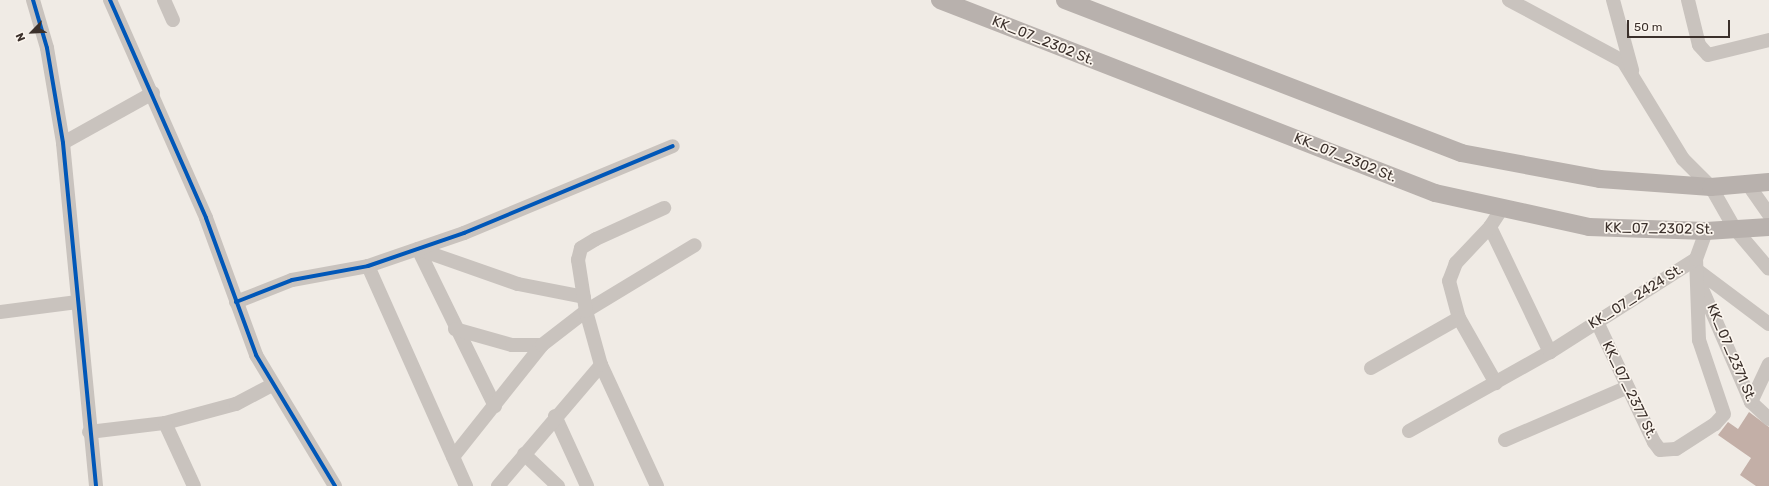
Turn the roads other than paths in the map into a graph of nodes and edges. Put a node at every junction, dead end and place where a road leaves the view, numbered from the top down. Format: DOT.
graph roads {
  1 [pos="33,0"];
  2 [pos="110,0"];
  3 [pos="164,0"];
  4 [pos="940,0"];
  5 [pos="1065,0"];
  6 [pos="1509,0"];
  7 [pos="1613,0"];
  8 [pos="1688,0"];
  9 [pos="173,20"];
  10 [pos="1769,40"];
  11 [pos="1632,72"];
  12 [pos="153,92"];
  13 [pos="63,143"];
  14 [pos="673,146"];
  15 [pos="1769,182"];
  16 [pos="1747,183"];
  17 [pos="1711,187"];
  18 [pos="664,208"];
  19 [pos="1501,210"];
  20 [pos="1769,215"];
  21 [pos="1490,227"];
  22 [pos="1769,227"];
  23 [pos="1735,228"];
  24 [pos="1706,231"];
  25 [pos="695,245"];
  26 [pos="418,249"];
  27 [pos="368,266"];
  28 [pos="1769,269"];
  29 [pos="1698,270"];
  30 [pos="584,297"];
  31 [pos="77,302"];
  32 [pos="236,302"];
  33 [pos="586,311"];
  34 [pos="0,312"];
  35 [pos="1459,318"];
  36 [pos="1597,322"];
  37 [pos="1769,324"];
  38 [pos="455,329"];
  39 [pos="542,344"];
  40 [pos="1550,352"];
  41 [pos="1769,364"];
  42 [pos="601,365"];
  43 [pos="1371,368"];
  44 [pos="1496,383"];
  45 [pos="272,385"];
  46 [pos="1626,388"];
  47 [pos="1751,402"];
  48 [pos="495,406"];
  49 [pos="555,416"];
  50 [pos="1769,419"];
  51 [pos="165,423"];
  52 [pos="1409,431"];
  53 [pos="89,432"];
  54 [pos="1505,440"];
  55 [pos="524,454"];
  56 [pos="452,456"];
  57 [pos="651,483"];
  58 [pos="96,486"];
  59 [pos="194,486"];
  60 [pos="335,486"];
  61 [pos="466,486"];
  62 [pos="498,486"];
  63 [pos="558,486"];
  64 [pos="587,486"];
  1 -- 13 [label="street"];
  2 -- 12 [label="street"];
  3 -- 9 [label="street"];
  4 -- 19 [label="main road, KK_07_2302 St."];
  5 -- 17 [label="main road"];
  6 -- 11 [label="street"];
  7 -- 11 [label="street"];
  8 -- 10 [label="street"];
  11 -- 17 [label="street"];
  12 -- 13 [label="street"];
  12 -- 32 [label="street"];
  13 -- 31 [label="street"];
  14 -- 26 [label="street"];
  15 -- 16 [label="main road"];
  16 -- 17 [label="main road"];
  16 -- 20 [label="street"];
  17 -- 23 [label="street"];
  18 -- 30 [label="street"];
  19 -- 21 [label="street"];
  19 -- 24 [label="main road, KK_07_2302 St."];
  21 -- 35 [label="street"];
  21 -- 40 [label="street"];
  22 -- 23 [label="main road, KK_07_2302 St."];
  23 -- 24 [label="main road, KK_07_2302 St."];
  23 -- 28 [label="street"];
  24 -- 29 [label="street, KK_07_2424 St."];
  25 -- 33 [label="street"];
  26 -- 27 [label="street"];
  26 -- 30 [label="street"];
  26 -- 38 [label="street"];
  27 -- 32 [label="street"];
  27 -- 56 [label="street"];
  29 -- 36 [label="street, KK_07_2424 St."];
  29 -- 37 [label="street"];
  29 -- 46 [label="street, KK_07_2377 St."];
  29 -- 47 [label="street, KK_07_2371 St."];
  30 -- 33 [label="street"];
  31 -- 34 [label="street"];
  31 -- 53 [label="street"];
  32 -- 45 [label="street"];
  33 -- 39 [label="street"];
  33 -- 42 [label="street"];
  35 -- 43 [label="street"];
  35 -- 44 [label="street"];
  36 -- 40 [label="street, KK_07_2424 St."];
  36 -- 46 [label="street, KK_07_2377 St."];
  38 -- 39 [label="street"];
  38 -- 48 [label="street"];
  39 -- 48 [label="street"];
  40 -- 44 [label="street, KK_07_2424 St."];
  41 -- 47 [label="street"];
  42 -- 49 [label="street"];
  42 -- 57 [label="street"];
  44 -- 52 [label="street, KK_07_2424 St."];
  45 -- 51 [label="street"];
  45 -- 60 [label="street"];
  46 -- 54 [label="street"];
  47 -- 50 [label="street, KK_07_2371 St."];
  48 -- 56 [label="street"];
  49 -- 55 [label="street"];
  49 -- 64 [label="street"];
  51 -- 53 [label="street"];
  51 -- 59 [label="street"];
  53 -- 58 [label="street"];
  55 -- 62 [label="street"];
  55 -- 63 [label="street"];
  56 -- 61 [label="street"];
}
